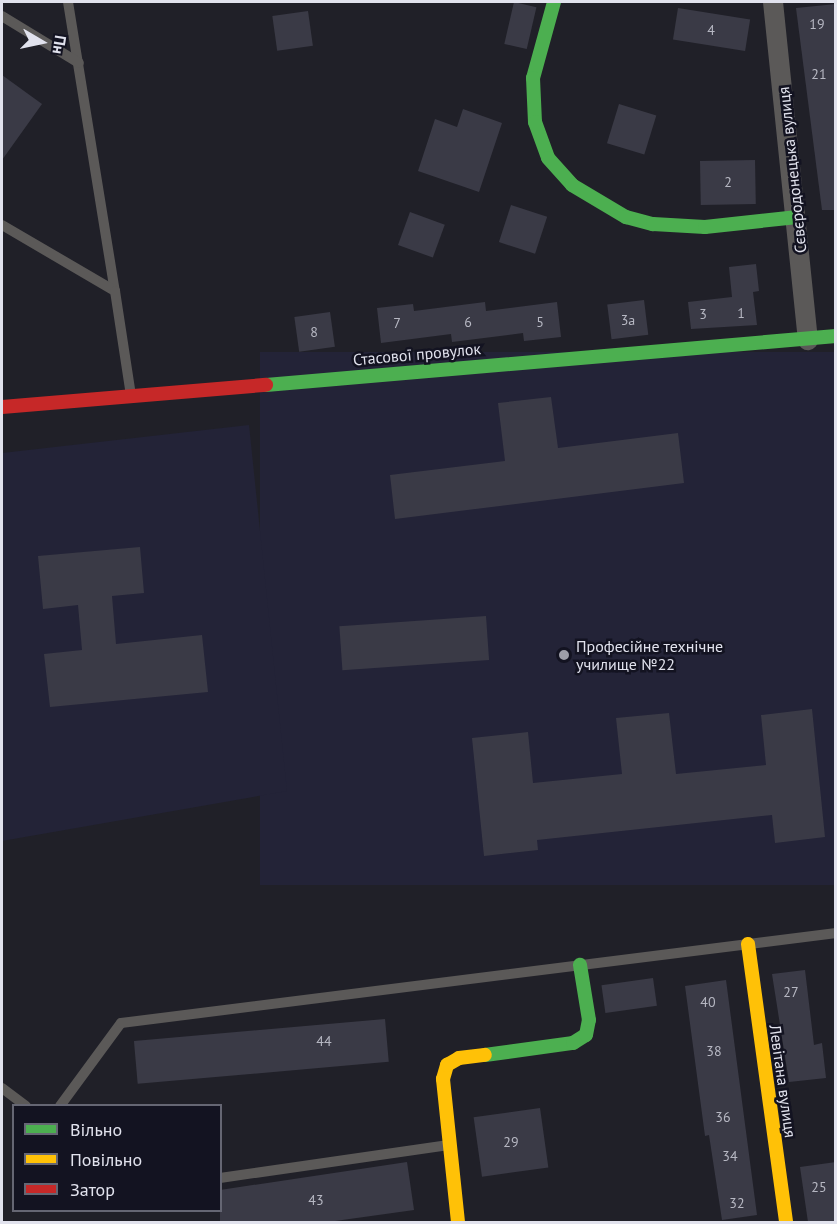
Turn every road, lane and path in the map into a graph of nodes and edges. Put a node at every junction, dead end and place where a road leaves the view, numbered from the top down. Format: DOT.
graph roads {
  1 [pos="68,2"];
  2 [pos="554,2"];
  3 [pos="773,2"];
  4 [pos="2,16"];
  5 [pos="79,63"];
  6 [pos="797,217"];
  7 [pos="2,225"];
  8 [pos="115,291"];
  9 [pos="836,336"];
  10 [pos="808,340"];
  11 [pos="131,397"];
  12 [pos="2,407"];
  13 [pos="836,933"];
  14 [pos="748,944"];
  15 [pos="580,965"];
  16 [pos="2,1088"];
  17 [pos="23,1104"];
  18 [pos="61,1104"];
  19 [pos="450,1144"];
  20 [pos="222,1178"];
  21 [pos="454,1222"];
  22 [pos="786,1222"];
  1 -- 5 [label="lane"];
  2 -- 6 [label="street"];
  3 -- 6 [label="street, Сєвєродонецька вулиця"];
  4 -- 5 [label="lane"];
  5 -- 8 [label="lane"];
  6 -- 10 [label="street, Сєвєродонецька вулиця"];
  7 -- 8 [label="lane"];
  8 -- 11 [label="lane"];
  9 -- 10 [label="street, Стасової провулок"];
  10 -- 11 [label="street, Стасової провулок"];
  11 -- 12 [label="street, Стасової провулок"];
  13 -- 14 [label="lane"];
  14 -- 15 [label="lane"];
  14 -- 22 [label="street, Левітана вулиця"];
  15 -- 18 [label="lane"];
  15 -- 19 [label="street"];
  16 -- 17 [label="lane"];
  19 -- 20 [label="lane"];
  19 -- 21 [label="street"];
}
